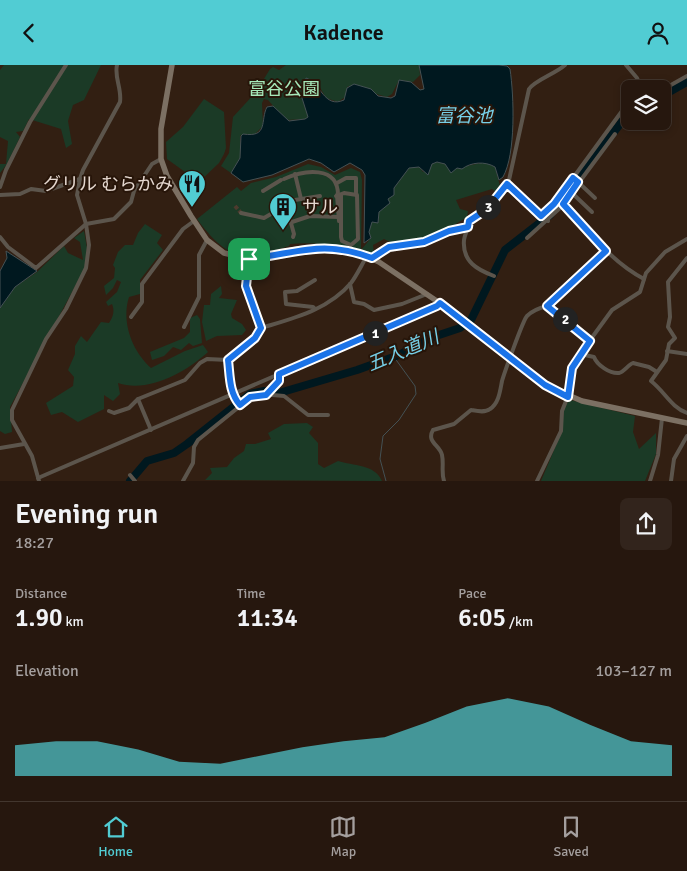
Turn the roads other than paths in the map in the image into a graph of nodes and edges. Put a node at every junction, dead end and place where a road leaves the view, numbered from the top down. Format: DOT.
graph roads {
  1 [pos="66,65"];
  2 [pos="117,65"];
  3 [pos="172,65"];
  4 [pos="565,65"];
  5 [pos="626,65"];
  6 [pos="687,76"];
  7 [pos="638,80"];
  8 [pos="671,86"];
  9 [pos="621,112"];
  10 [pos="615,134"];
  11 [pos="161,159"];
  12 [pos="295,174"];
  13 [pos="573,178"];
  14 [pos="80,179"];
  15 [pos="578,182"];
  16 [pos="337,183"];
  17 [pos="507,184"];
  18 [pos="0,187"];
  19 [pos="263,191"];
  20 [pos="571,192"];
  21 [pos="356,194"];
  22 [pos="0,195"];
  23 [pos="338,195"];
  24 [pos="320,196"];
  25 [pos="595,198"];
  26 [pos="301,199"];
  27 [pos="554,204"];
  28 [pos="286,205"];
  29 [pos="562,206"];
  30 [pos="592,212"];
  31 [pos="242,213"];
  32 [pos="541,216"];
  33 [pos="194,221"];
  34 [pos="292,221"];
  35 [pos="548,221"];
  36 [pos="86,224"];
  37 [pos="468,227"];
  38 [pos="528,228"];
  39 [pos="534,232"];
  40 [pos="0,237"];
  41 [pos="293,237"];
  42 [pos="527,238"];
  43 [pos="687,239"];
  44 [pos="208,240"];
  45 [pos="606,251"];
  46 [pos="370,257"];
  47 [pos="687,258"];
  48 [pos="249,259"];
  49 [pos="494,276"];
  50 [pos="644,279"];
  51 [pos="315,280"];
  52 [pos="350,284"];
  53 [pos="427,294"];
  54 [pos="440,303"];
  55 [pos="547,306"];
  56 [pos="315,309"];
  57 [pos="131,317"];
  58 [pos="184,327"];
  59 [pos="261,328"];
  60 [pos="590,341"];
  61 [pos="668,351"];
  62 [pos="580,354"];
  63 [pos="687,354"];
  64 [pos="509,357"];
  65 [pos="228,360"];
  66 [pos="657,372"];
  67 [pos="279,374"];
  68 [pos="261,388"];
  69 [pos="232,395"];
  70 [pos="261,395"];
  71 [pos="266,395"];
  72 [pos="568,397"];
  73 [pos="138,399"];
  74 [pos="240,405"];
  75 [pos="109,411"];
  76 [pos="687,413"];
  77 [pos="328,415"];
  78 [pos="662,418"];
  79 [pos="687,423"];
  80 [pos="151,429"];
  81 [pos="687,436"];
  82 [pos="24,443"];
  83 [pos="0,447"];
  84 [pos="130,475"];
  85 [pos="39,479"];
  86 [pos="135,480"];
  87 [pos="183,481"];
  88 [pos="444,481"];
  89 [pos="537,481"];
  90 [pos="650,481"];
  91 [pos="671,481"];
  1 -- 18 [label="street"];
  2 -- 14 [label="street"];
  3 -- 11 [label="street"];
  4 -- 17 [label="street"];
  5 -- 7 [label="street"];
  6 -- 8 [label="street"];
  9 -- 13 [label="street"];
  10 -- 15 [label="street"];
  11 -- 33 [label="street"];
  11 -- 36 [label="street"];
  12 -- 16 [label="street"];
  12 -- 19 [label="street"];
  12 -- 26 [label="street"];
  13 -- 15 [label="street"];
  13 -- 27 [label="street"];
  14 -- 22 [label="street"];
  14 -- 36 [label="street"];
  15 -- 20 [label="street"];
  15 -- 25 [label="street"];
  16 -- 21 [label="street"];
  16 -- 23 [label="street"];
  17 -- 32 [label="street"];
  17 -- 37 [label="street"];
  20 -- 29 [label="street"];
  20 -- 30 [label="street"];
  21 -- 23 [label="street"];
  21 -- 23 [label="street"];
  23 -- 34 [label="street"];
  24 -- 26 [label="street"];
  26 -- 28 [label="street"];
  27 -- 29 [label="street"];
  27 -- 32 [label="street"];
  28 -- 31 [label="street"];
  28 -- 34 [label="street"];
  29 -- 35 [label="street"];
  29 -- 45 [label="street"];
  32 -- 35 [label="street"];
  33 -- 44 [label="street"];
  33 -- 57 [label="street"];
  34 -- 41 [label="street"];
  35 -- 39 [label="street"];
  36 -- 40 [label="street"];
  36 -- 82 [label="street"];
  37 -- 46 [label="street"];
  37 -- 49 [label="street"];
  38 -- 39 [label="street"];
  39 -- 42 [label="street"];
  43 -- 50 [label="street"];
  44 -- 48 [label="street"];
  44 -- 58 [label="street"];
  45 -- 50 [label="street"];
  45 -- 55 [label="street"];
  46 -- 48 [label="street"];
  46 -- 52 [label="street"];
  46 -- 53 [label="street"];
  47 -- 61 [label="street"];
  48 -- 59 [label="street"];
  50 -- 60 [label="street"];
  51 -- 56 [label="street"];
  52 -- 53 [label="street"];
  52 -- 56 [label="street"];
  53 -- 54 [label="street"];
  54 -- 64 [label="street"];
  54 -- 67 [label="street"];
  55 -- 60 [label="street"];
  55 -- 64 [label="street"];
  56 -- 59 [label="street"];
  59 -- 65 [label="street"];
  60 -- 62 [label="street"];
  61 -- 63 [label="street"];
  61 -- 66 [label="street"];
  62 -- 66 [label="street"];
  62 -- 72 [label="street"];
  64 -- 72 [label="street"];
  64 -- 88 [label="street"];
  65 -- 69 [label="street"];
  65 -- 73 [label="street"];
  66 -- 76 [label="street"];
  67 -- 69 [label="street"];
  67 -- 71 [label="street"];
  68 -- 70 [label="street"];
  69 -- 74 [label="street"];
  69 -- 80 [label="street"];
  70 -- 71 [label="street"];
  70 -- 74 [label="street"];
  71 -- 77 [label="street"];
  72 -- 78 [label="street"];
  72 -- 89 [label="street"];
  73 -- 75 [label="street"];
  73 -- 80 [label="street"];
  74 -- 87 [label="street"];
  78 -- 79 [label="street"];
  78 -- 90 [label="street"];
  80 -- 85 [label="street"];
  81 -- 91 [label="street"];
  82 -- 83 [label="street"];
  82 -- 85 [label="street"];
  84 -- 86 [label="street"];
}
